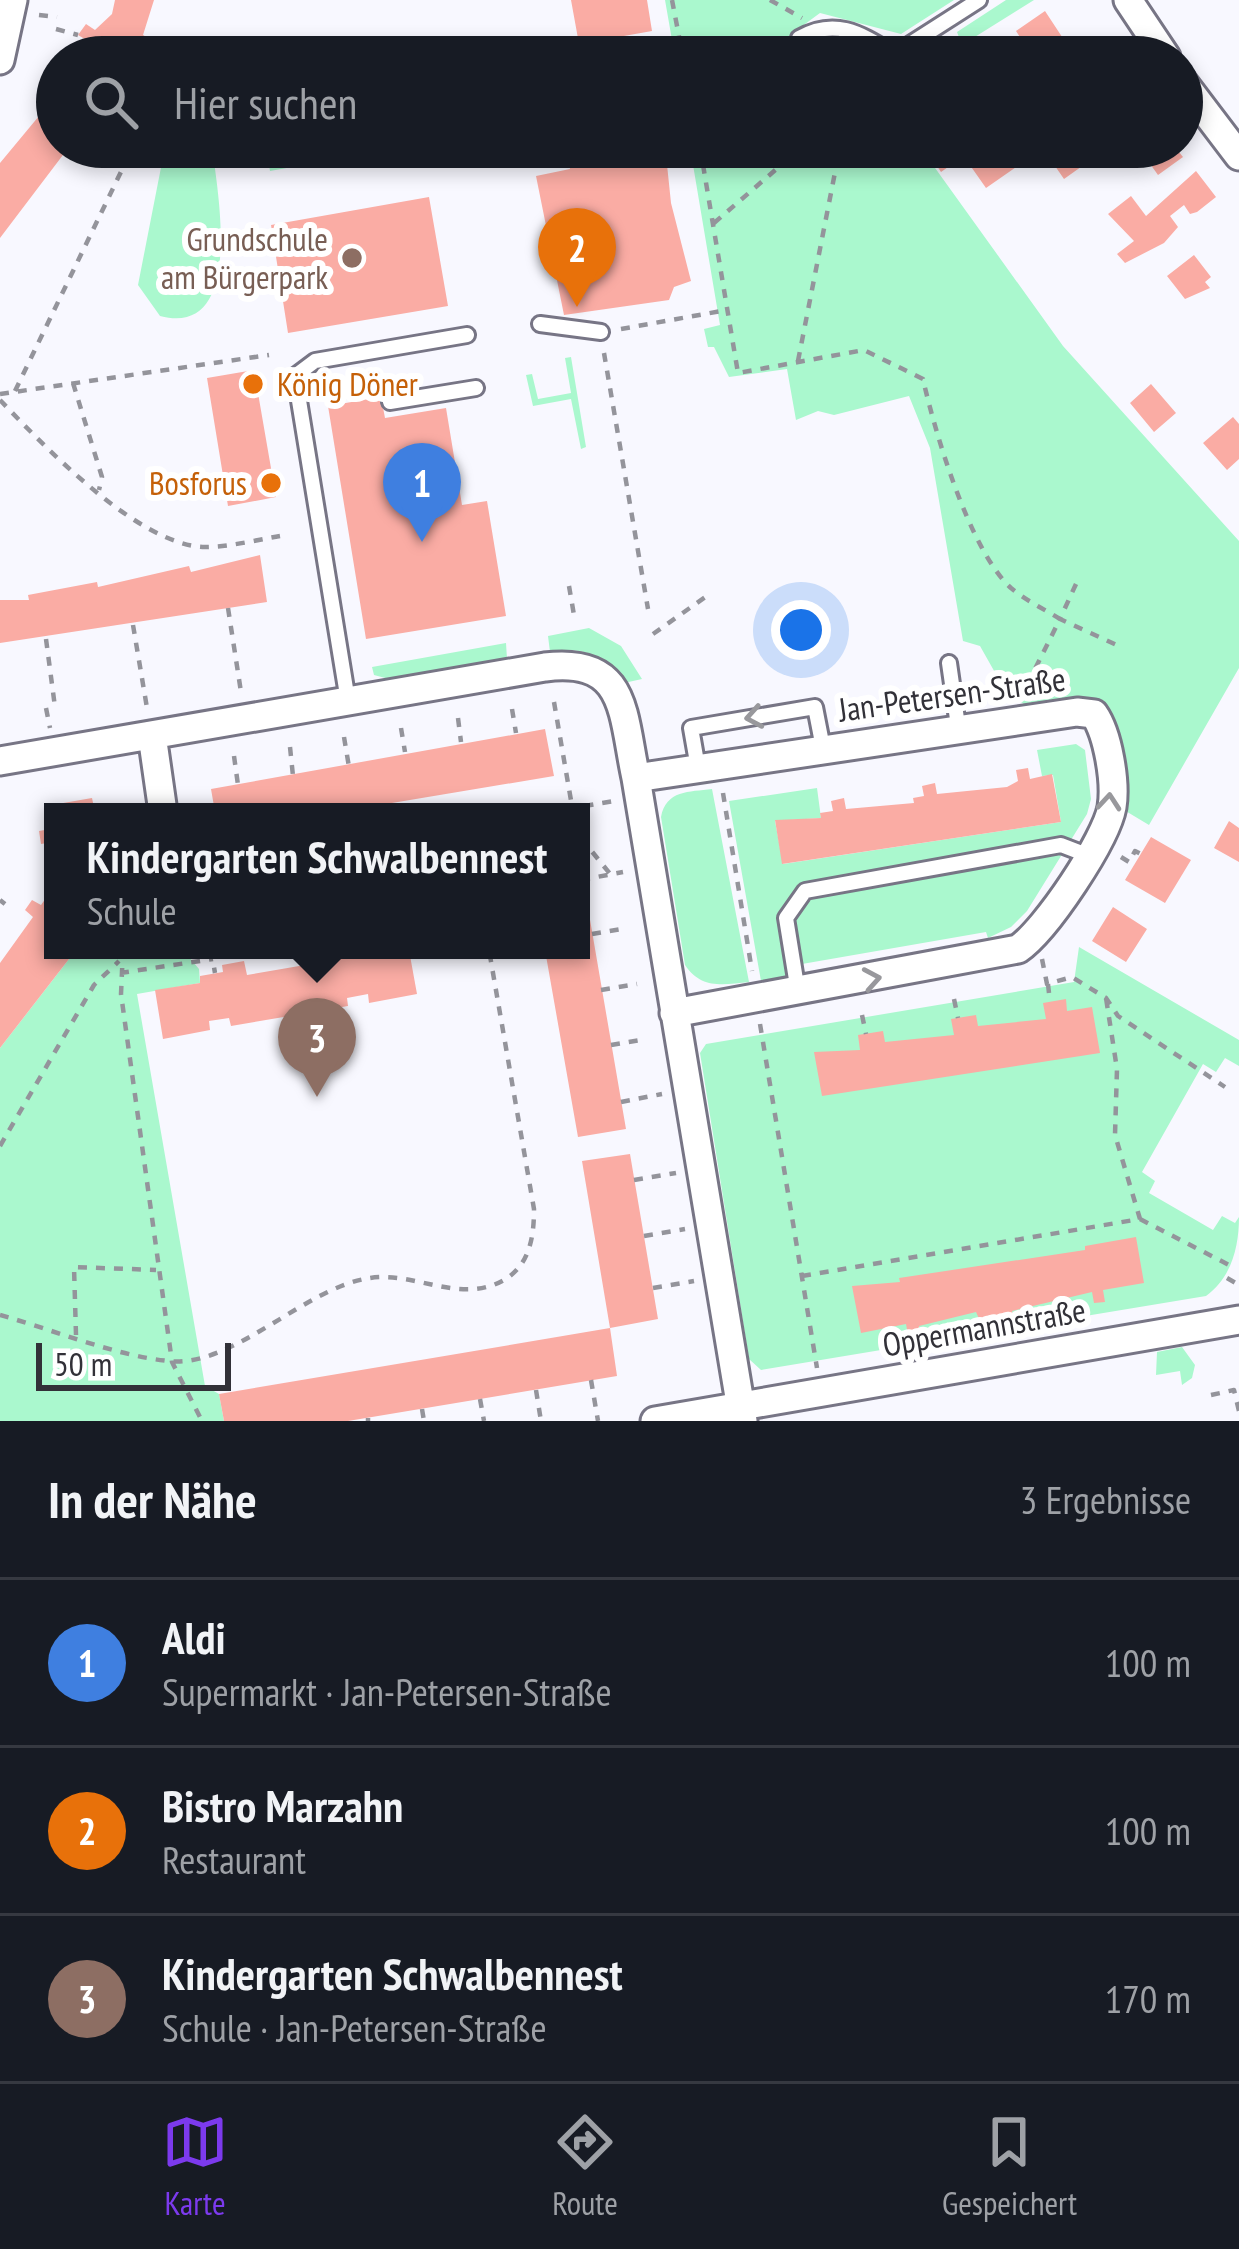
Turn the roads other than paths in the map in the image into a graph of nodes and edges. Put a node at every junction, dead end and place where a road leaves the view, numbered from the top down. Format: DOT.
graph roads {
  1 [pos="13,0"];
  2 [pos="979,0"];
  3 [pos="1128,0"];
  4 [pos="803,36"];
  5 [pos="857,36"];
  6 [pos="923,36"];
  7 [pos="1152,36"];
  8 [pos="0,60"];
  9 [pos="1203,109"];
  10 [pos="1239,157"];
  11 [pos="539,324"];
  12 [pos="601,332"];
  13 [pos="467,335"];
  14 [pos="476,388"];
  15 [pos="390,402"];
  16 [pos="949,663"];
  17 [pos="348,701"];
  18 [pos="958,726"];
  19 [pos="152,735"];
  20 [pos="823,748"];
  21 [pos="0,761"];
  22 [pos="708,766"];
  23 [pos="636,778"];
  24 [pos="162,803"];
  25 [pos="1087,855"];
  26 [pos="798,992"];
  27 [pos="674,1013"];
  28 [pos="1239,1320"];
  29 [pos="742,1413"];
  30 [pos="655,1421"];
  1 -- 8 [label="street"];
  2 -- 6 [label="lane"];
  3 -- 7 [label="street"];
  4 -- 5 [label="lane"];
  9 -- 10 [label="street"];
  11 -- 12 [label="lane"];
  13 -- 17 [label="lane"];
  14 -- 15 [label="lane"];
  16 -- 18 [label="lane"];
  17 -- 19 [label="street"];
  17 -- 23 [label="street"];
  18 -- 20 [label="street, Jan-Petersen-Straße"];
  25 -- 18 [label="street, Jan-Petersen-Straße, one-way"];
  19 -- 21 [label="street"];
  19 -- 24 [label="street"];
  20 -- 22 [label="street, Jan-Petersen-Straße"];
  20 -- 22 [label="lane, one-way"];
  22 -- 23 [label="street, Jan-Petersen-Straße"];
  23 -- 27 [label="street"];
  26 -- 25 [label="street, Jan-Petersen-Straße, one-way"];
  25 -- 26 [label="lane"];
  26 -- 27 [label="street"];
  27 -- 29 [label="street"];
  28 -- 29 [label="street, Oppermannstraße"];
  29 -- 30 [label="street, Oppermannstraße"];
}
